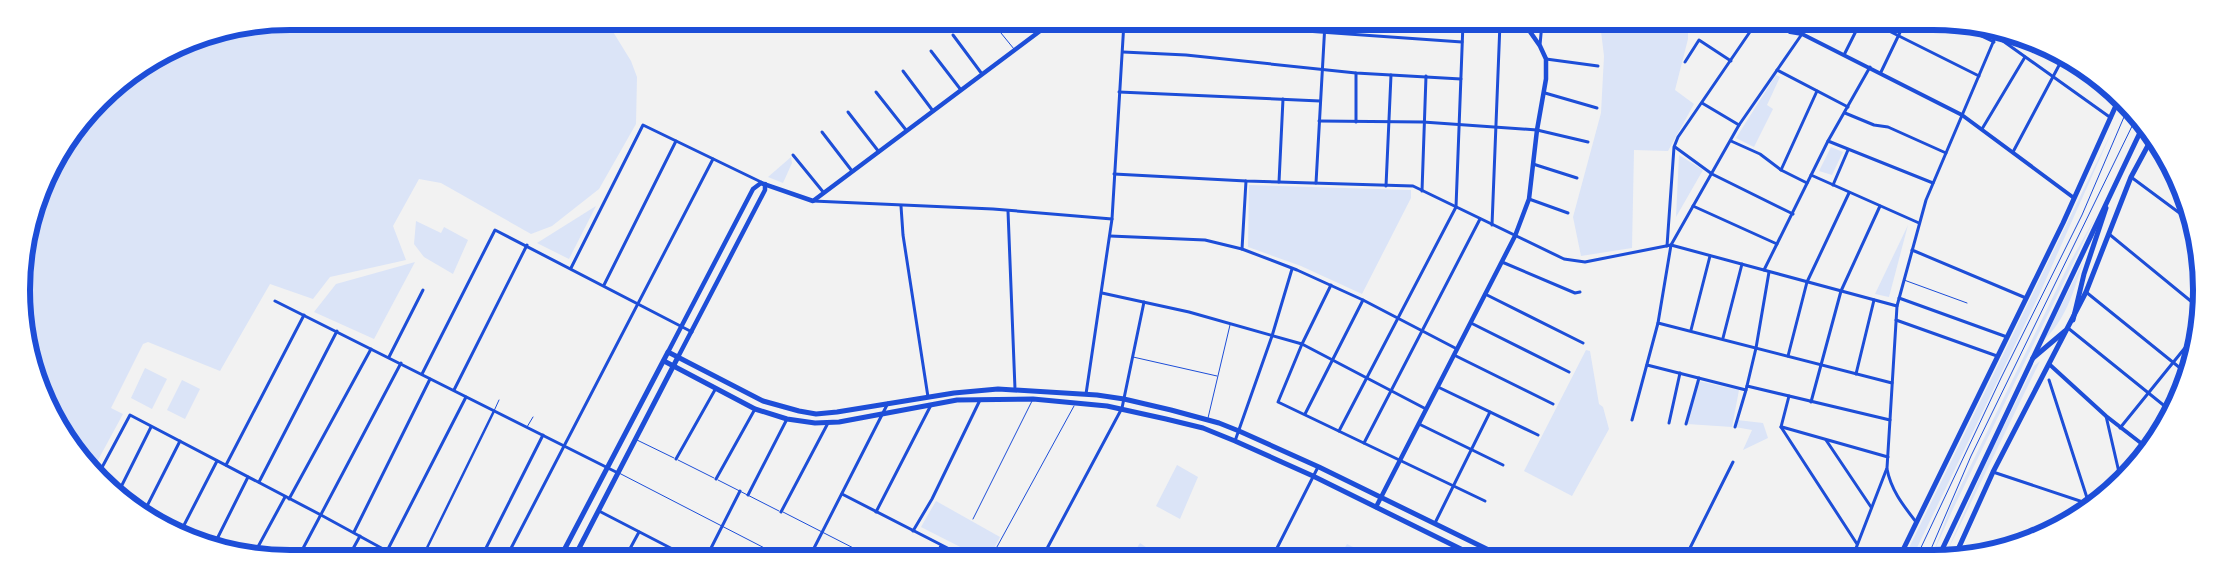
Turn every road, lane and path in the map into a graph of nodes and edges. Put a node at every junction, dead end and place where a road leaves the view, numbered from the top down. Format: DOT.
graph roads {
  1 [pos="999,30"];
  2 [pos="1041,30"];
  3 [pos="1124,30"];
  4 [pos="1298,30"];
  5 [pos="1324,30"];
  6 [pos="1463,30"];
  7 [pos="1500,30"];
  8 [pos="1529,30"];
  9 [pos="1542,30"];
  10 [pos="1751,30"];
  11 [pos="1786,30"];
  12 [pos="1857,30"];
  13 [pos="1886,30"];
  14 [pos="1900,30"];
  15 [pos="1790,32"];
  16 [pos="1324,33"];
  17 [pos="1802,34"];
  18 [pos="1976,34"];
  19 [pos="953,35"];
  20 [pos="1897,35"];
  21 [pos="1996,38"];
  22 [pos="2003,40"];
  23 [pos="1462,42"];
  24 [pos="1994,42"];
  25 [pos="1540,46"];
  26 [pos="1015,50"];
  27 [pos="931,51"];
  28 [pos="1123,52"];
  29 [pos="1844,54"];
  30 [pos="2025,57"];
  31 [pos="1546,59"];
  32 [pos="1731,61"];
  33 [pos="1685,62"];
  34 [pos="2060,63"];
  35 [pos="1598,66"];
  36 [pos="1870,67"];
  37 [pos="1322,68"];
  38 [pos="1776,70"];
  39 [pos="903,71"];
  40 [pos="1881,72"];
  41 [pos="1356,73"];
  42 [pos="982,74"];
  43 [pos="1391,75"];
  44 [pos="1426,76"];
  45 [pos="1979,76"];
  46 [pos="2052,76"];
  47 [pos="1461,79"];
  48 [pos="961,91"];
  49 [pos="1817,91"];
  50 [pos="876,92"];
  51 [pos="1119,92"];
  52 [pos="1545,92"];
  53 [pos="1283,99"];
  54 [pos="1320,100"];
  55 [pos="1702,103"];
  56 [pos="2116,105"];
  57 [pos="1848,107"];
  58 [pos="1596,108"];
  59 [pos="933,111"];
  60 [pos="848,112"];
  61 [pos="1845,113"];
  62 [pos="1962,115"];
  63 [pos="2125,115"];
  64 [pos="2110,118"];
  65 [pos="1319,121"];
  66 [pos="1356,122"];
  67 [pos="1388,122"];
  68 [pos="1423,122"];
  69 [pos="1739,125"];
  70 [pos="2133,125"];
  71 [pos="1460,126"];
  72 [pos="1495,128"];
  73 [pos="1982,129"];
  74 [pos="906,130"];
  75 [pos="1538,130"];
  76 [pos="822,132"];
  77 [pos="2140,133"];
  78 [pos="1731,140"];
  79 [pos="676,141"];
  80 [pos="1828,141"];
  81 [pos="1588,142"];
  82 [pos="2148,145"];
  83 [pos="1674,147"];
  84 [pos="1848,150"];
  85 [pos="879,152"];
  86 [pos="2012,152"];
  87 [pos="1946,153"];
  88 [pos="793,155"];
  89 [pos="713,159"];
  90 [pos="1533,164"];
  91 [pos="1781,170"];
  92 [pos="852,171"];
  93 [pos="1114,174"];
  94 [pos="1712,174"];
  95 [pos="1811,175"];
  96 [pos="2131,177"];
  97 [pos="1577,178"];
  98 [pos="1246,181"];
  99 [pos="1279,182"];
  100 [pos="763,183"];
  101 [pos="1316,183"];
  102 [pos="1807,183"];
  103 [pos="1933,183"];
  104 [pos="1833,185"];
  105 [pos="1386,186"];
  106 [pos="2114,186"];
  107 [pos="1422,191"];
  108 [pos="824,193"];
  109 [pos="1850,194"];
  110 [pos="2074,198"];
  111 [pos="1529,199"];
  112 [pos="813,201"];
  113 [pos="901,206"];
  114 [pos="1693,206"];
  115 [pos="1880,206"];
  116 [pos="1456,207"];
  117 [pos="1008,211"];
  118 [pos="1568,213"];
  119 [pos="1793,214"];
  120 [pos="2182,216"];
  121 [pos="1112,218"];
  122 [pos="1480,219"];
  123 [pos="1919,223"];
  124 [pos="1492,225"];
  125 [pos="2109,234"];
  126 [pos="1110,236"];
  127 [pos="1515,236"];
  128 [pos="1778,244"];
  129 [pos="527,245"];
  130 [pos="1669,246"];
  131 [pos="1242,249"];
  132 [pos="1912,250"];
  133 [pos="1710,256"];
  134 [pos="1502,262"];
  135 [pos="1742,264"];
  136 [pos="572,268"];
  137 [pos="1292,268"];
  138 [pos="1764,270"];
  139 [pos="1769,272"];
  140 [pos="1904,280"];
  141 [pos="1807,282"];
  142 [pos="604,285"];
  143 [pos="1331,285"];
  144 [pos="424,290"];
  145 [pos="1841,291"];
  146 [pos="1102,292"];
  147 [pos="1580,292"];
  148 [pos="2086,292"];
  149 [pos="1486,294"];
  150 [pos="1899,298"];
  151 [pos="2026,298"];
  152 [pos="1363,300"];
  153 [pos="1874,300"];
  154 [pos="275,301"];
  155 [pos="1144,302"];
  156 [pos="1967,302"];
  157 [pos="2192,302"];
  158 [pos="637,303"];
  159 [pos="1896,306"];
  160 [pos="304,315"];
  161 [pos="1398,318"];
  162 [pos="1896,320"];
  163 [pos="2072,320"];
  164 [pos="1471,323"];
  165 [pos="1658,323"];
  166 [pos="1230,324"];
  167 [pos="682,327"];
  168 [pos="2068,328"];
  169 [pos="1422,330"];
  170 [pos="1691,330"];
  171 [pos="337,331"];
  172 [pos="692,332"];
  173 [pos="1272,336"];
  174 [pos="2007,337"];
  175 [pos="1722,338"];
  176 [pos="1583,343"];
  177 [pos="1302,344"];
  178 [pos="2187,345"];
  179 [pos="1756,348"];
  180 [pos="371,349"];
  181 [pos="1457,349"];
  182 [pos="668,352"];
  183 [pos="1454,355"];
  184 [pos="1788,356"];
  185 [pos="1997,356"];
  186 [pos="389,357"];
  187 [pos="678,357"];
  188 [pos="1132,357"];
  189 [pos="1332,360"];
  190 [pos="2031,360"];
  191 [pos="664,361"];
  192 [pos="2173,362"];
  193 [pos="401,363"];
  194 [pos="1820,364"];
  195 [pos="2049,364"];
  196 [pos="1646,365"];
  197 [pos="674,366"];
  198 [pos="2181,368"];
  199 [pos="1569,372"];
  200 [pos="1680,372"];
  201 [pos="422,374"];
  202 [pos="1856,374"];
  203 [pos="1218,376"];
  204 [pos="1367,378"];
  205 [pos="1699,378"];
  206 [pos="430,379"];
  207 [pos="2049,380"];
  208 [pos="1892,383"];
  209 [pos="1438,387"];
  210 [pos="716,388"];
  211 [pos="1747,388"];
  212 [pos="454,390"];
  213 [pos="1015,390"];
  214 [pos="1391,391"];
  215 [pos="2148,393"];
  216 [pos="1086,394"];
  217 [pos="1789,396"];
  218 [pos="466,397"];
  219 [pos="928,397"];
  220 [pos="1033,399"];
  221 [pos="1124,399"];
  222 [pos="499,400"];
  223 [pos="980,400"];
  224 [pos="1076,402"];
  225 [pos="1811,402"];
  226 [pos="888,403"];
  227 [pos="931,404"];
  228 [pos="1553,404"];
  229 [pos="2165,407"];
  230 [pos="1122,408"];
  231 [pos="755,409"];
  232 [pos="1426,409"];
  233 [pos="494,411"];
  234 [pos="1490,412"];
  235 [pos="885,413"];
  236 [pos="1305,414"];
  237 [pos="2106,416"];
  238 [pos="533,418"];
  239 [pos="787,420"];
  240 [pos="1208,420"];
  241 [pos="1632,420"];
  242 [pos="1890,420"];
  243 [pos="828,423"];
  244 [pos="1669,423"];
  245 [pos="1419,424"];
  246 [pos="1686,424"];
  247 [pos="151,427"];
  248 [pos="1735,427"];
  249 [pos="1782,427"];
  250 [pos="527,428"];
  251 [pos="2120,428"];
  252 [pos="1339,431"];
  253 [pos="1239,432"];
  254 [pos="543,435"];
  255 [pos="1538,435"];
  256 [pos="635,439"];
  257 [pos="1826,440"];
  258 [pos="180,441"];
  259 [pos="1235,441"];
  260 [pos="1364,443"];
  261 [pos="2141,445"];
  262 [pos="564,446"];
  263 [pos="1471,450"];
  264 [pos="1888,457"];
  265 [pos="676,460"];
  266 [pos="1400,460"];
  267 [pos="217,461"];
  268 [pos="1732,462"];
  269 [pos="226,465"];
  270 [pos="1503,466"];
  271 [pos="607,467"];
  272 [pos="1318,467"];
  273 [pos="1887,468"];
  274 [pos="101,469"];
  275 [pos="1993,472"];
  276 [pos="2119,472"];
  277 [pos="618,473"];
  278 [pos="1313,476"];
  279 [pos="248,477"];
  280 [pos="716,479"];
  281 [pos="258,482"];
  282 [pos="1454,486"];
  283 [pos="121,487"];
  284 [pos="740,492"];
  285 [pos="842,494"];
  286 [pos="748,495"];
  287 [pos="287,498"];
  288 [pos="1381,498"];
  289 [pos="2087,499"];
  290 [pos="1485,501"];
  291 [pos="2083,502"];
  292 [pos="147,507"];
  293 [pos="1376,507"];
  294 [pos="1871,508"];
  295 [pos="599,512"];
  296 [pos="781,512"];
  297 [pos="876,512"];
  298 [pos="321,514"];
  299 [pos="972,519"];
  300 [pos="1916,523"];
  301 [pos="1434,524"];
  302 [pos="723,526"];
  303 [pos="183,527"];
  304 [pos="913,531"];
  305 [pos="354,532"];
  306 [pos="639,532"];
  307 [pos="822,532"];
  308 [pos="360,536"];
  309 [pos="217,539"];
  310 [pos="1857,545"];
  311 [pos="941,546"];
  312 [pos="257,548"];
  313 [pos="1942,549"];
  314 [pos="1958,549"];
  315 [pos="301,550"];
  316 [pos="352,550"];
  317 [pos="385,550"];
  318 [pos="388,550"];
  319 [pos="426,550"];
  320 [pos="485,550"];
  321 [pos="510,550"];
  322 [pos="564,550"];
  323 [pos="578,550"];
  324 [pos="629,550"];
  325 [pos="674,550"];
  326 [pos="710,550"];
  327 [pos="769,550"];
  328 [pos="813,550"];
  329 [pos="857,550"];
  330 [pos="939,550"];
  331 [pos="950,550"];
  332 [pos="995,550"];
  333 [pos="1046,550"];
  334 [pos="1276,550"];
  335 [pos="1462,550"];
  336 [pos="1488,550"];
  337 [pos="1689,550"];
  338 [pos="1855,550"];
  339 [pos="1861,550"];
  340 [pos="1903,550"];
  341 [pos="1921,550"];
  342 [pos="1931,550"];
  1 -- 26 [label="lane"];
  2 -- 26 [label="main road"];
  3 -- 28 [label="street"];
  4 -- 16 [label="street"];
  5 -- 16 [label="street"];
  6 -- 23 [label="street"];
  7 -- 72 [label="street"];
  8 -- 25 [label="main road"];
  9 -- 25 [label="street"];
  10 -- 32 [label="street"];
  11 -- 15 [label="street"];
  12 -- 29 [label="street"];
  13 -- 20 [label="street"];
  14 -- 20 [label="street"];
  15 -- 17 [label="street"];
  16 -- 23 [label="street"];
  16 -- 37 [label="street"];
  17 -- 29 [label="street"];
  17 -- 38 [label="street"];
  18 -- 24 [label="street"];
  19 -- 42 [label="street"];
  20 -- 40 [label="street"];
  20 -- 45 [label="street"];
  21 -- 24 [label="street"];
  22 -- 30 [label="street"];
  23 -- 47 [label="street"];
  24 -- 45 [label="street"];
  25 -- 31 [label="main road"];
  26 -- 42 [label="main road"];
  27 -- 48 [label="street"];
  28 -- 37 [label="street"];
  28 -- 51 [label="street"];
  29 -- 36 [label="street"];
  30 -- 46 [label="street"];
  30 -- 73 [label="street"];
  31 -- 35 [label="street"];
  31 -- 52 [label="main road"];
  32 -- 33 [label="street"];
  32 -- 55 [label="street"];
  34 -- 46 [label="street"];
  36 -- 40 [label="street"];
  36 -- 57 [label="street"];
  37 -- 41 [label="street"];
  37 -- 54 [label="street"];
  38 -- 49 [label="street"];
  38 -- 69 [label="street"];
  39 -- 59 [label="street"];
  40 -- 62 [label="street"];
  41 -- 43 [label="street"];
  41 -- 66 [label="street"];
  42 -- 48 [label="main road"];
  43 -- 44 [label="street"];
  43 -- 67 [label="street"];
  44 -- 47 [label="street"];
  44 -- 68 [label="street"];
  45 -- 62 [label="street"];
  46 -- 64 [label="street"];
  46 -- 86 [label="street"];
  47 -- 71 [label="street"];
  48 -- 59 [label="main road"];
  49 -- 57 [label="street"];
  49 -- 91 [label="street"];
  50 -- 74 [label="street"];
  51 -- 53 [label="street"];
  51 -- 93 [label="street"];
  52 -- 58 [label="street"];
  52 -- 75 [label="main road"];
  53 -- 54 [label="street"];
  53 -- 99 [label="street"];
  54 -- 65 [label="street"];
  55 -- 69 [label="street"];
  55 -- 83 [label="street"];
  56 -- 64 [label="main road"];
  57 -- 61 [label="street"];
  59 -- 74 [label="main road"];
  60 -- 85 [label="street"];
  61 -- 80 [label="street"];
  61 -- 87 [label="street"];
  62 -- 73 [label="street"];
  62 -- 87 [label="street"];
  63 -- 341 [label="lane"];
  64 -- 110 [label="main road"];
  65 -- 66 [label="street"];
  65 -- 101 [label="street"];
  66 -- 67 [label="street"];
  67 -- 68 [label="street"];
  67 -- 105 [label="street"];
  68 -- 71 [label="street"];
  68 -- 107 [label="street"];
  69 -- 78 [label="street"];
  70 -- 342 [label="lane"];
  71 -- 72 [label="street"];
  71 -- 116 [label="street"];
  72 -- 75 [label="street"];
  72 -- 124 [label="street"];
  73 -- 86 [label="street"];
  74 -- 85 [label="main road"];
  75 -- 81 [label="street"];
  75 -- 90 [label="main road"];
  76 -- 92 [label="street"];
  77 -- 106 [label="main road"];
  78 -- 91 [label="street"];
  78 -- 94 [label="street"];
  79 -- 89 [label="street"];
  79 -- 136 [label="street"];
  79 -- 142 [label="street"];
  80 -- 84 [label="street"];
  80 -- 95 [label="street"];
  82 -- 96 [label="main road"];
  83 -- 94 [label="street"];
  83 -- 130 [label="street"];
  84 -- 103 [label="street"];
  84 -- 104 [label="street"];
  85 -- 92 [label="main road"];
  86 -- 110 [label="street"];
  87 -- 103 [label="street"];
  88 -- 108 [label="street"];
  89 -- 100 [label="street"];
  89 -- 158 [label="street"];
  90 -- 97 [label="street"];
  90 -- 111 [label="main road"];
  91 -- 102 [label="street"];
  92 -- 108 [label="main road"];
  93 -- 98 [label="street"];
  93 -- 121 [label="street"];
  94 -- 114 [label="street"];
  94 -- 119 [label="street"];
  95 -- 102 [label="street"];
  95 -- 104 [label="street"];
  96 -- 120 [label="street"];
  96 -- 125 [label="main road"];
  98 -- 99 [label="street"];
  98 -- 131 [label="street"];
  99 -- 101 [label="street"];
  100 -- 112 [label="main road"];
  100 -- 167 [label="main road"];
  100 -- 172 [label="main road"];
  101 -- 105 [label="street"];
  102 -- 119 [label="street"];
  103 -- 123 [label="street"];
  104 -- 109 [label="street"];
  105 -- 107 [label="street"];
  106 -- 163 [label="main road"];
  106 -- 190 [label="main road"];
  107 -- 116 [label="street"];
  108 -- 112 [label="main road"];
  109 -- 115 [label="street"];
  109 -- 141 [label="street"];
  110 -- 151 [label="main road"];
  111 -- 118 [label="street"];
  111 -- 127 [label="main road"];
  112 -- 113 [label="street"];
  113 -- 117 [label="street"];
  113 -- 219 [label="street"];
  114 -- 128 [label="street"];
  114 -- 130 [label="street"];
  115 -- 123 [label="street"];
  115 -- 145 [label="street"];
  116 -- 122 [label="street"];
  116 -- 161 [label="street"];
  117 -- 121 [label="street"];
  117 -- 213 [label="street"];
  119 -- 128 [label="street"];
  121 -- 126 [label="street"];
  122 -- 124 [label="street"];
  122 -- 169 [label="street"];
  123 -- 132 [label="street"];
  124 -- 127 [label="street"];
  125 -- 148 [label="main road"];
  125 -- 157 [label="street"];
  126 -- 131 [label="street"];
  126 -- 146 [label="street"];
  127 -- 130 [label="street"];
  127 -- 134 [label="main road"];
  128 -- 138 [label="street"];
  129 -- 136 [label="street"];
  129 -- 201 [label="street"];
  129 -- 212 [label="street"];
  130 -- 133 [label="street"];
  130 -- 165 [label="street"];
  131 -- 137 [label="street"];
  132 -- 140 [label="street"];
  132 -- 151 [label="street"];
  133 -- 135 [label="street"];
  133 -- 170 [label="street"];
  134 -- 147 [label="street"];
  134 -- 149 [label="main road"];
  135 -- 138 [label="street"];
  135 -- 175 [label="street"];
  136 -- 142 [label="street"];
  137 -- 143 [label="street"];
  137 -- 173 [label="street"];
  138 -- 139 [label="street"];
  139 -- 141 [label="street"];
  139 -- 179 [label="street"];
  140 -- 150 [label="street"];
  140 -- 156 [label="lane"];
  141 -- 145 [label="street"];
  141 -- 184 [label="street"];
  142 -- 158 [label="street"];
  143 -- 152 [label="street"];
  143 -- 177 [label="street"];
  144 -- 186 [label="street"];
  145 -- 153 [label="street"];
  145 -- 194 [label="street"];
  146 -- 155 [label="street"];
  146 -- 216 [label="street"];
  148 -- 163 [label="main road"];
  148 -- 192 [label="street"];
  149 -- 164 [label="main road"];
  149 -- 176 [label="street"];
  150 -- 159 [label="street"];
  150 -- 174 [label="street"];
  151 -- 174 [label="main road"];
  152 -- 161 [label="street"];
  152 -- 189 [label="street"];
  153 -- 159 [label="street"];
  153 -- 202 [label="street"];
  154 -- 160 [label="street"];
  155 -- 166 [label="street"];
  155 -- 188 [label="street"];
  158 -- 167 [label="street"];
  158 -- 262 [label="street"];
  159 -- 162 [label="street"];
  160 -- 171 [label="street"];
  160 -- 269 [label="street"];
  161 -- 169 [label="street"];
  161 -- 204 [label="street"];
  162 -- 185 [label="street"];
  162 -- 208 [label="street"];
  163 -- 168 [label="main road"];
  164 -- 181 [label="main road"];
  164 -- 199 [label="street"];
  165 -- 170 [label="street"];
  165 -- 196 [label="street"];
  166 -- 173 [label="street"];
  166 -- 203 [label="lane"];
  167 -- 172 [label="street"];
  167 -- 182 [label="main road"];
  168 -- 190 [label="main road"];
  168 -- 195 [label="main road"];
  168 -- 215 [label="street"];
  169 -- 181 [label="street"];
  169 -- 214 [label="street"];
  170 -- 175 [label="street"];
  171 -- 180 [label="street"];
  171 -- 281 [label="street"];
  172 -- 187 [label="main road"];
  173 -- 177 [label="street"];
  173 -- 253 [label="street"];
  174 -- 185 [label="main road"];
  175 -- 179 [label="street"];
  177 -- 189 [label="street"];
  177 -- 236 [label="street"];
  178 -- 192 [label="street"];
  179 -- 184 [label="street"];
  179 -- 211 [label="street"];
  180 -- 186 [label="street"];
  180 -- 287 [label="street"];
  181 -- 183 [label="main road"];
  182 -- 187 [label="main road"];
  182 -- 191 [label="main road"];
  183 -- 209 [label="main road"];
  183 -- 228 [label="street"];
  184 -- 194 [label="street"];
  185 -- 300 [label="main road"];
  186 -- 193 [label="street"];
  187 -- 197 [label="main road"];
  187 -- 226 [label="main road"];
  188 -- 203 [label="lane"];
  188 -- 221 [label="street"];
  189 -- 204 [label="street"];
  189 -- 236 [label="street"];
  190 -- 313 [label="main road"];
  191 -- 197 [label="main road"];
  191 -- 271 [label="main road"];
  192 -- 198 [label="street"];
  192 -- 215 [label="street"];
  193 -- 201 [label="street"];
  193 -- 298 [label="street"];
  194 -- 202 [label="street"];
  194 -- 225 [label="street"];
  195 -- 237 [label="street"];
  195 -- 275 [label="main road"];
  196 -- 200 [label="street"];
  196 -- 241 [label="street"];
  197 -- 210 [label="main road"];
  197 -- 256 [label="main road"];
  200 -- 205 [label="street"];
  200 -- 244 [label="street"];
  201 -- 206 [label="street"];
  202 -- 208 [label="street"];
  203 -- 240 [label="lane"];
  204 -- 214 [label="street"];
  204 -- 252 [label="street"];
  205 -- 211 [label="street"];
  205 -- 246 [label="street"];
  206 -- 212 [label="street"];
  206 -- 305 [label="street"];
  207 -- 289 [label="street"];
  208 -- 242 [label="street"];
  209 -- 232 [label="main road"];
  209 -- 234 [label="street"];
  210 -- 231 [label="main road"];
  210 -- 265 [label="street"];
  211 -- 217 [label="street"];
  211 -- 248 [label="street"];
  212 -- 218 [label="street"];
  213 -- 216 [label="main road"];
  213 -- 219 [label="main road"];
  214 -- 232 [label="street"];
  214 -- 260 [label="street"];
  215 -- 229 [label="street"];
  215 -- 251 [label="street"];
  216 -- 221 [label="main road"];
  217 -- 225 [label="street"];
  217 -- 249 [label="street"];
  218 -- 233 [label="street"];
  218 -- 318 [label="street"];
  219 -- 226 [label="main road"];
  220 -- 223 [label="main road"];
  220 -- 224 [label="main road"];
  220 -- 299 [label="lane"];
  221 -- 230 [label="street"];
  221 -- 240 [label="main road"];
  222 -- 233 [label="lane"];
  223 -- 227 [label="main road"];
  223 -- 304 [label="street"];
  224 -- 230 [label="main road"];
  224 -- 332 [label="lane"];
  225 -- 242 [label="street"];
  226 -- 235 [label="street"];
  227 -- 235 [label="main road"];
  227 -- 297 [label="street"];
  230 -- 259 [label="main road"];
  230 -- 333 [label="street"];
  231 -- 239 [label="main road"];
  231 -- 280 [label="street"];
  232 -- 245 [label="main road"];
  233 -- 250 [label="street"];
  233 -- 319 [label="street"];
  234 -- 255 [label="street"];
  234 -- 263 [label="street"];
  235 -- 243 [label="main road"];
  235 -- 285 [label="street"];
  236 -- 252 [label="street"];
  237 -- 251 [label="street"];
  237 -- 276 [label="street"];
  238 -- 250 [label="lane"];
  239 -- 243 [label="main road"];
  239 -- 286 [label="street"];
  240 -- 253 [label="main road"];
  242 -- 264 [label="street"];
  243 -- 296 [label="street"];
  245 -- 263 [label="street"];
  245 -- 266 [label="main road"];
  247 -- 258 [label="street"];
  247 -- 274 [label="street"];
  247 -- 283 [label="street"];
  249 -- 257 [label="street"];
  249 -- 310 [label="street"];
  250 -- 254 [label="street"];
  251 -- 261 [label="street"];
  252 -- 260 [label="street"];
  253 -- 259 [label="street"];
  253 -- 272 [label="main road"];
  254 -- 262 [label="street"];
  254 -- 320 [label="street"];
  256 -- 265 [label="lane"];
  256 -- 277 [label="main road"];
  257 -- 264 [label="street"];
  257 -- 294 [label="street"];
  258 -- 267 [label="street"];
  258 -- 292 [label="street"];
  259 -- 278 [label="main road"];
  260 -- 266 [label="street"];
  262 -- 271 [label="street"];
  262 -- 321 [label="street"];
  263 -- 270 [label="street"];
  263 -- 282 [label="street"];
  264 -- 273 [label="street"];
  265 -- 280 [label="lane"];
  266 -- 282 [label="street"];
  266 -- 288 [label="main road"];
  267 -- 269 [label="street"];
  267 -- 303 [label="street"];
  268 -- 337 [label="street"];
  269 -- 279 [label="street"];
  271 -- 277 [label="street"];
  271 -- 322 [label="main road"];
  272 -- 278 [label="street"];
  272 -- 288 [label="main road"];
  273 -- 294 [label="street"];
  273 -- 300 [label="street"];
  275 -- 291 [label="street"];
  275 -- 314 [label="main road"];
  277 -- 295 [label="main road"];
  277 -- 302 [label="lane"];
  278 -- 293 [label="main road"];
  278 -- 334 [label="street"];
  279 -- 281 [label="street"];
  279 -- 309 [label="street"];
  280 -- 284 [label="lane"];
  281 -- 287 [label="street"];
  282 -- 290 [label="street"];
  282 -- 301 [label="street"];
  284 -- 286 [label="lane"];
  284 -- 302 [label="street"];
  285 -- 297 [label="street"];
  285 -- 307 [label="street"];
  286 -- 296 [label="lane"];
  287 -- 298 [label="street"];
  287 -- 312 [label="street"];
  288 -- 293 [label="main road"];
  288 -- 301 [label="main road"];
  293 -- 335 [label="main road"];
  294 -- 310 [label="street"];
  295 -- 306 [label="street"];
  295 -- 323 [label="main road"];
  296 -- 307 [label="lane"];
  297 -- 304 [label="street"];
  298 -- 305 [label="street"];
  298 -- 315 [label="street"];
  300 -- 340 [label="main road"];
  301 -- 336 [label="main road"];
  302 -- 326 [label="street"];
  302 -- 327 [label="lane"];
  304 -- 311 [label="street"];
  305 -- 308 [label="street"];
  306 -- 324 [label="street"];
  306 -- 325 [label="street"];
  307 -- 328 [label="street"];
  307 -- 329 [label="lane"];
  308 -- 316 [label="street"];
  308 -- 317 [label="street"];
  310 -- 338 [label="street"];
  310 -- 339 [label="lane"];
  311 -- 330 [label="street"];
  311 -- 331 [label="street"];
}
